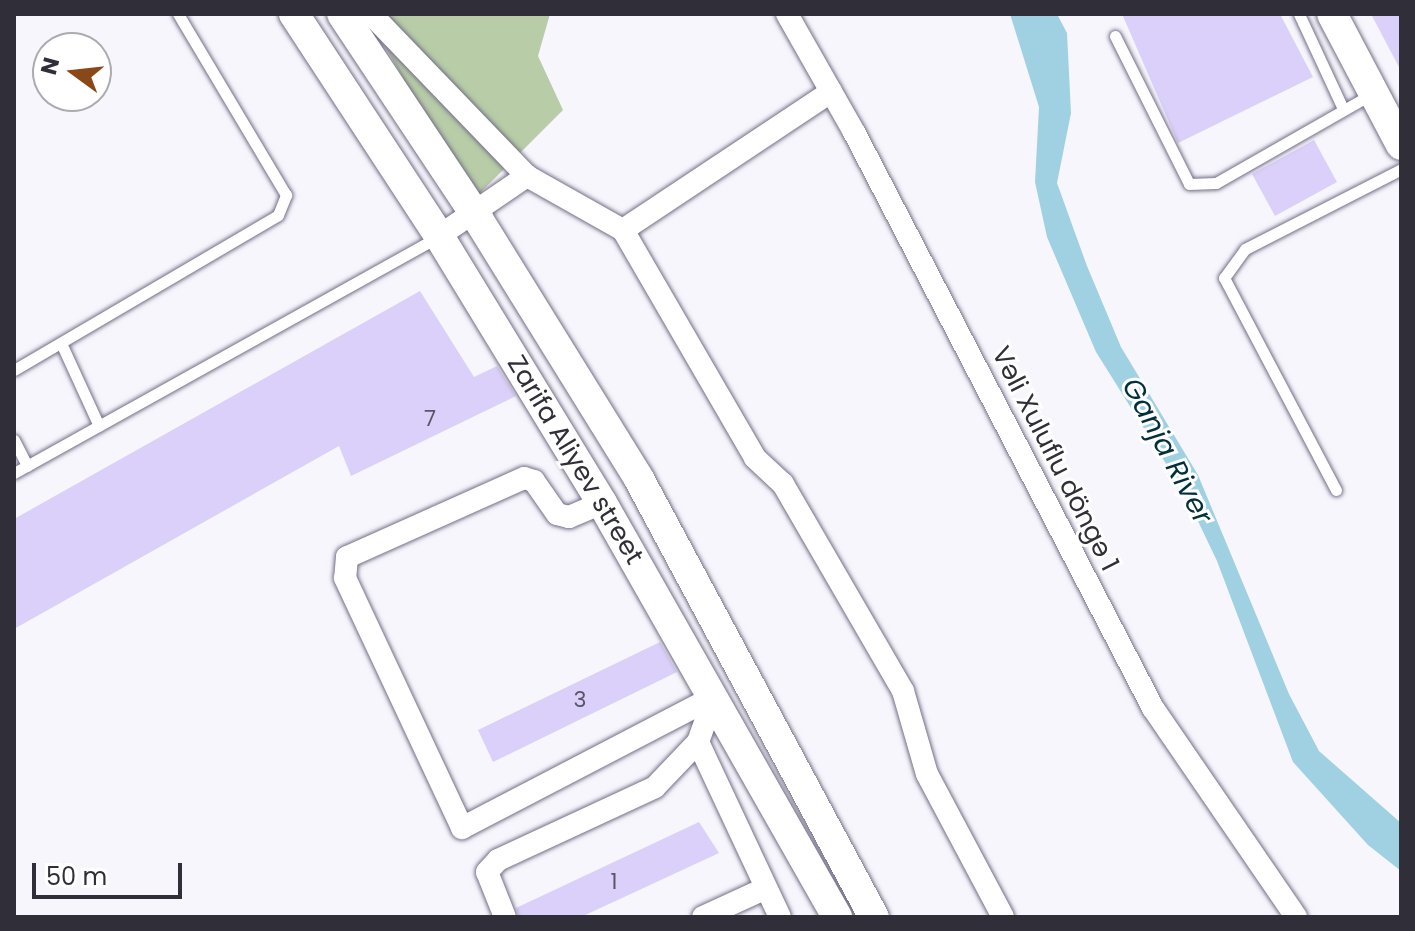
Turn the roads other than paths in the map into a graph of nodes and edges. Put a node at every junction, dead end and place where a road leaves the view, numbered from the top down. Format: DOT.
graph roads {
  1 [pos="178,14"];
  2 [pos="294,14"];
  3 [pos="342,14"];
  4 [pos="371,14"];
  5 [pos="787,14"];
  6 [pos="1299,14"];
  7 [pos="1332,14"];
  8 [pos="1115,36"];
  9 [pos="831,92"];
  10 [pos="1372,94"];
  11 [pos="1343,109"];
  12 [pos="1399,137"];
  13 [pos="1401,169"];
  14 [pos="527,176"];
  15 [pos="473,211"];
  16 [pos="623,230"];
  17 [pos="439,236"];
  18 [pos="61,343"];
  19 [pos="14,370"];
  20 [pos="99,426"];
  21 [pos="14,440"];
  22 [pos="27,466"];
  23 [pos="14,473"];
  24 [pos="1336,490"];
  25 [pos="602,503"];
  26 [pos="714,697"];
  27 [pos="698,742"];
  28 [pos="766,888"];
  29 [pos="505,917"];
  30 [pos="703,917"];
  31 [pos="780,917"];
  32 [pos="837,917"];
  33 [pos="874,917"];
  34 [pos="1003,917"];
  35 [pos="1296,917"];
  1 -- 18 [label="lane"];
  2 -- 17 [label="street, Zarifa Aliyev street"];
  3 -- 15 [label="street, Zarifa Aliyev street"];
  4 -- 14 [label="street"];
  5 -- 9 [label="street, Vəli Xuluflu döngə 1"];
  6 -- 11 [label="lane"];
  7 -- 10 [label="street"];
  8 -- 11 [label="lane"];
  9 -- 16 [label="street"];
  9 -- 35 [label="street, Vəli Xuluflu döngə 1"];
  10 -- 11 [label="lane"];
  10 -- 12 [label="street"];
  13 -- 24 [label="lane"];
  14 -- 15 [label="street"];
  14 -- 16 [label="street"];
  15 -- 17 [label="street"];
  15 -- 33 [label="street, Zarifa Aliyev street"];
  16 -- 34 [label="street"];
  17 -- 20 [label="lane"];
  17 -- 25 [label="street, Zarifa Aliyev street"];
  18 -- 19 [label="lane"];
  18 -- 20 [label="lane"];
  20 -- 22 [label="lane"];
  21 -- 22 [label="lane"];
  22 -- 23 [label="lane"];
  25 -- 26 [label="street, Zarifa Aliyev street"];
  25 -- 26 [label="street"];
  26 -- 27 [label="street"];
  26 -- 32 [label="street, Zarifa Aliyev street"];
  27 -- 28 [label="street"];
  27 -- 29 [label="street"];
  28 -- 30 [label="street"];
  28 -- 31 [label="street"];
}
